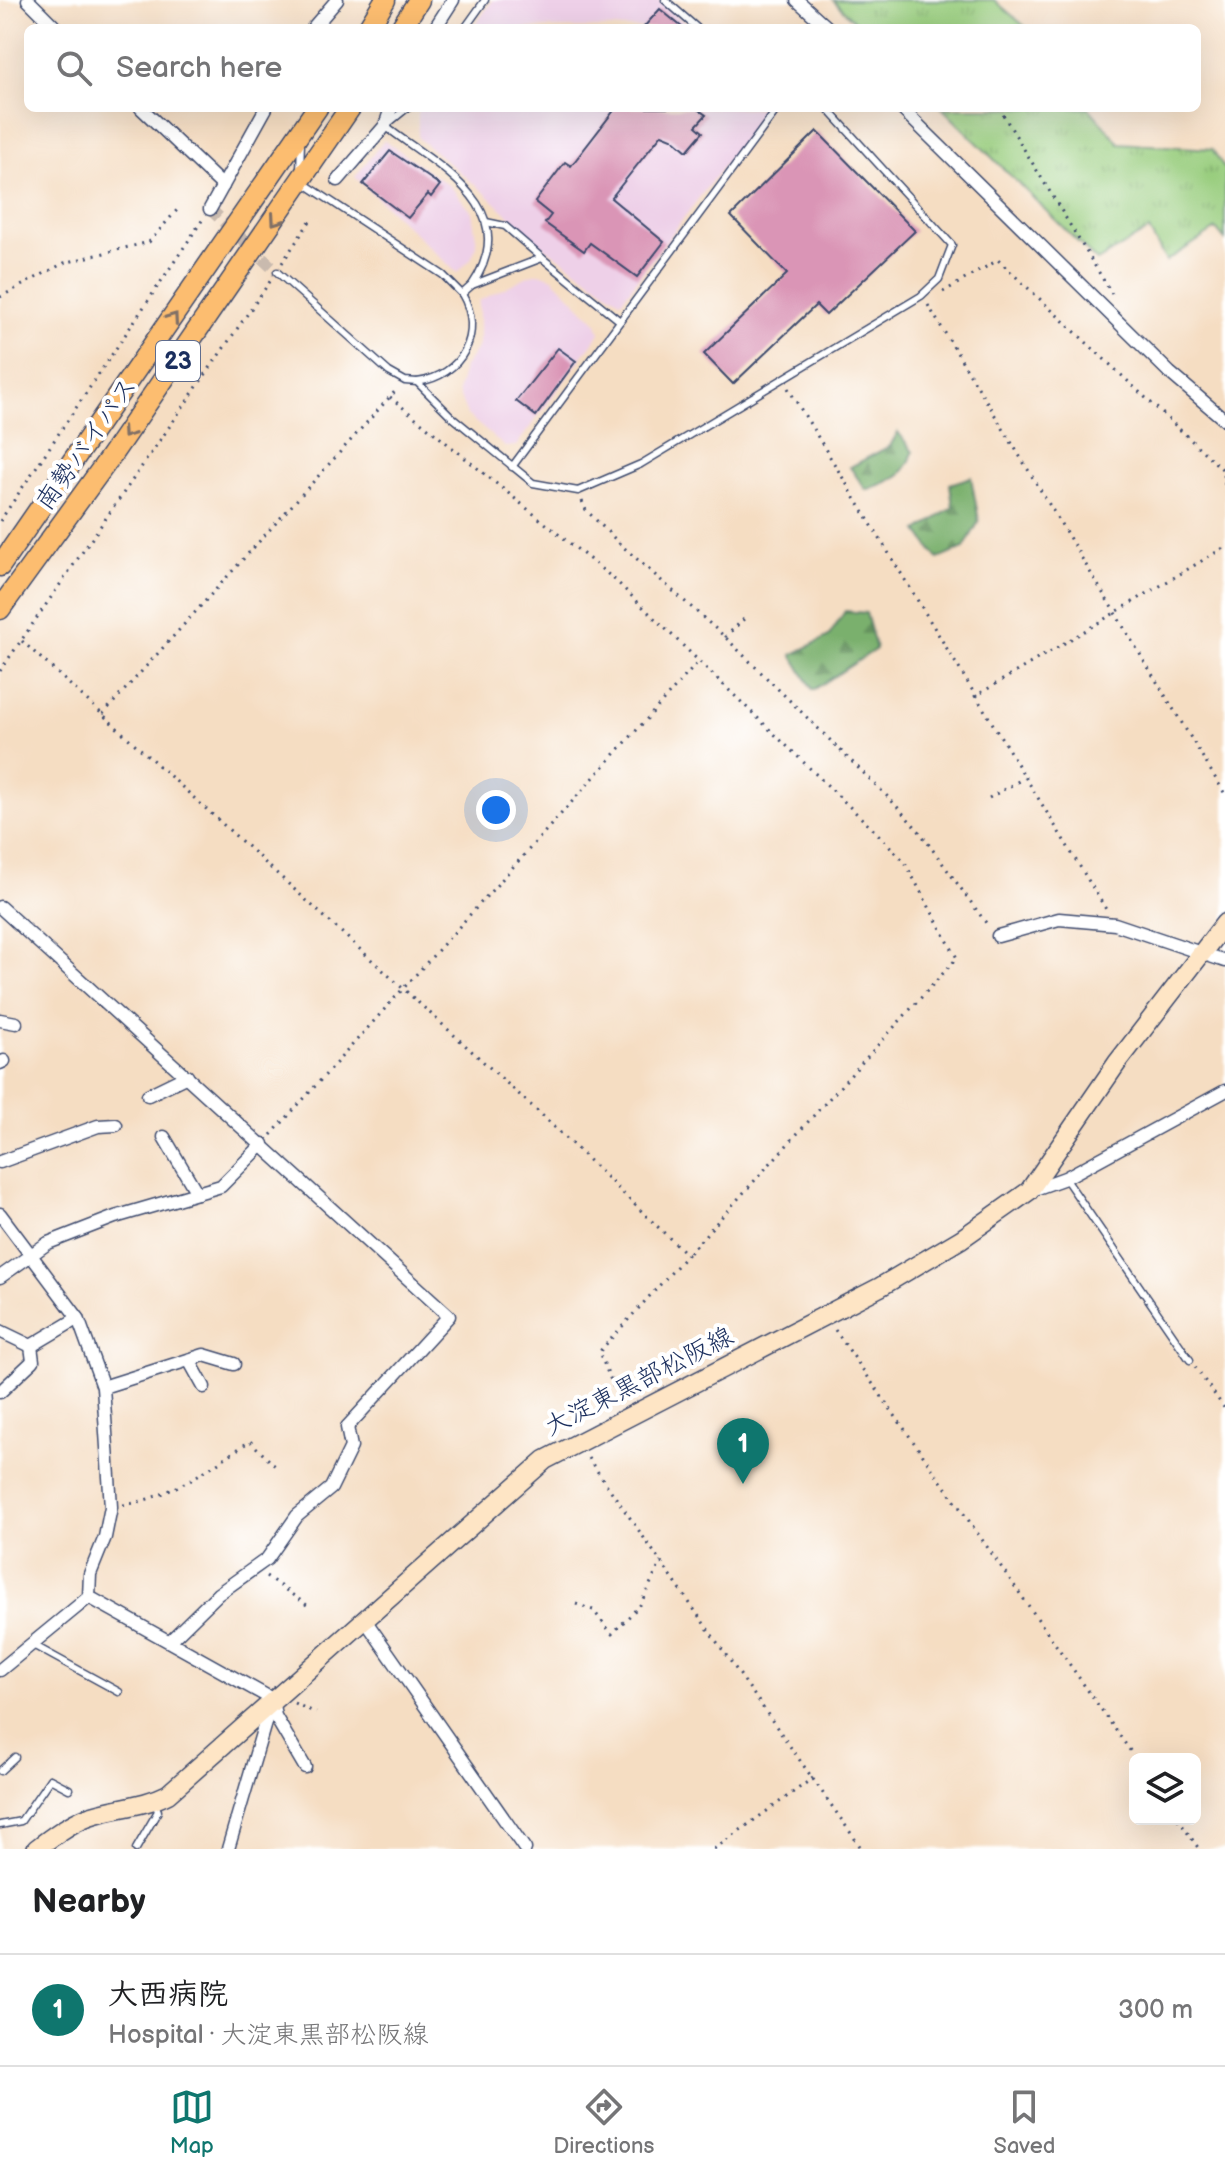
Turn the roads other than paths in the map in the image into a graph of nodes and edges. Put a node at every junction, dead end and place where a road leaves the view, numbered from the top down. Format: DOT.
graph roads {
  1 [pos="28,0"];
  2 [pos="325,0"];
  3 [pos="337,0"];
  4 [pos="385,0"];
  5 [pos="419,0"];
  6 [pos="453,0"];
  7 [pos="485,0"];
  8 [pos="665,0"];
  9 [pos="797,0"];
  10 [pos="52,24"];
  11 [pos="313,24"];
  12 [pos="315,24"];
  13 [pos="370,24"];
  14 [pos="404,24"];
  15 [pos="438,24"];
  16 [pos="468,24"];
  17 [pos="692,24"];
  18 [pos="824,24"];
  19 [pos="145,112"];
  20 [pos="264,112"];
  21 [pos="314,112"];
  22 [pos="347,112"];
  23 [pos="390,112"];
  24 [pos="402,112"];
  25 [pos="775,112"];
  26 [pos="831,112"];
  27 [pos="905,112"];
  28 [pos="385,126"];
  29 [pos="305,127"];
  30 [pos="338,180"];
  31 [pos="302,182"];
  32 [pos="223,186"];
  33 [pos="210,209"];
  34 [pos="486,222"];
  35 [pos="542,258"];
  36 [pos="277,272"];
  37 [pos="472,285"];
  38 [pos="462,294"];
  39 [pos="620,321"];
  40 [pos="417,382"];
  41 [pos="1225,420"];
  42 [pos="512,467"];
  43 [pos="0,566"];
  44 [pos="0,609"];
  45 [pos="0,907"];
  46 [pos="1225,923"];
  47 [pos="998,936"];
  48 [pos="1200,951"];
  49 [pos="1225,961"];
  50 [pos="0,1020"];
  51 [pos="16,1023"];
  52 [pos="187,1076"];
  53 [pos="1225,1091"];
  54 [pos="148,1095"];
  55 [pos="116,1125"];
  56 [pos="164,1137"];
  57 [pos="263,1144"];
  58 [pos="0,1162"];
  59 [pos="1065,1178"];
  60 [pos="1029,1191"];
  61 [pos="197,1193"];
  62 [pos="0,1214"];
  63 [pos="32,1252"];
  64 [pos="0,1277"];
  65 [pos="78,1318"];
  66 [pos="0,1331"];
  67 [pos="31,1346"];
  68 [pos="189,1360"];
  69 [pos="1190,1360"];
  70 [pos="234,1364"];
  71 [pos="103,1387"];
  72 [pos="204,1387"];
  73 [pos="0,1392"];
  74 [pos="89,1597"];
  75 [pos="365,1620"];
  76 [pos="170,1641"];
  77 [pos="33,1645"];
  78 [pos="0,1670"];
  79 [pos="119,1692"];
  80 [pos="272,1699"];
  81 [pos="15,1757"];
  82 [pos="305,1767"];
  83 [pos="0,1771"];
  84 [pos="69,1789"];
  85 [pos="154,1801"];
  86 [pos="0,1825"];
  87 [pos="36,1849"];
  88 [pos="136,1849"];
  89 [pos="228,1849"];
  90 [pos="525,1849"];
  1 -- 10 [label="street"];
  2 -- 11 [label="street"];
  3 -- 12 [label="street"];
  4 -- 13 [label="highway"];
  5 -- 14 [label="highway"];
  6 -- 15 [label="street"];
  7 -- 16 [label="lane"];
  8 -- 17 [label="lane"];
  9 -- 18 [label="street"];
  19 -- 32 [label="street"];
  20 -- 32 [label="street"];
  21 -- 29 [label="highway, 南勢バイパス / 23"];
  22 -- 31 [label="highway, 南勢バイパス / 23"];
  23 -- 28 [label="street"];
  24 -- 28 [label="lane"];
  25 -- 39 [label="lane"];
  26 -- 42 [label="lane"];
  27 -- 41 [label="street"];
  28 -- 30 [label="street"];
  28 -- 34 [label="lane"];
  29 -- 31 [label="lane"];
  43 -- 29 [label="highway, 南勢バイパス / 23, one-way"];
  31 -- 38 [label="lane"];
  31 -- 44 [label="highway, 南勢バイパス / 23, one-way"];
  32 -- 33 [label="street"];
  34 -- 35 [label="lane"];
  34 -- 37 [label="lane"];
  35 -- 37 [label="lane"];
  35 -- 39 [label="lane"];
  36 -- 40 [label="lane"];
  37 -- 38 [label="lane"];
  38 -- 40 [label="lane"];
  39 -- 42 [label="lane"];
  40 -- 42 [label="lane"];
  45 -- 52 [label="street"];
  46 -- 48 [label="main road, 大淀東黒部松阪線"];
  47 -- 48 [label="street"];
  48 -- 49 [label="street"];
  48 -- 60 [label="main road, 大淀東黒部松阪線"];
  50 -- 51 [label="street"];
  52 -- 54 [label="street"];
  52 -- 57 [label="street"];
  53 -- 59 [label="street"];
  55 -- 58 [label="street"];
  56 -- 61 [label="street"];
  57 -- 61 [label="street"];
  57 -- 76 [label="street"];
  59 -- 60 [label="street"];
  59 -- 69 [label="lane"];
  60 -- 75 [label="main road, 大淀東黒部松阪線"];
  61 -- 63 [label="street"];
  62 -- 63 [label="street"];
  63 -- 64 [label="street"];
  63 -- 65 [label="street"];
  65 -- 67 [label="street"];
  65 -- 71 [label="street"];
  66 -- 67 [label="street"];
  67 -- 73 [label="street"];
  68 -- 70 [label="street"];
  68 -- 71 [label="street"];
  68 -- 72 [label="street"];
  71 -- 74 [label="street"];
  74 -- 76 [label="street"];
  74 -- 77 [label="street"];
  75 -- 80 [label="main road, 大淀東黒部松阪線"];
  75 -- 90 [label="street"];
  76 -- 80 [label="street"];
  77 -- 78 [label="street"];
  77 -- 79 [label="lane"];
  80 -- 82 [label="street"];
  80 -- 85 [label="main road, 大淀東黒部松阪線"];
  80 -- 89 [label="street"];
  81 -- 83 [label="lane"];
  84 -- 86 [label="lane"];
  85 -- 87 [label="main road, 大淀東黒部松阪線"];
  85 -- 88 [label="lane"];
}
